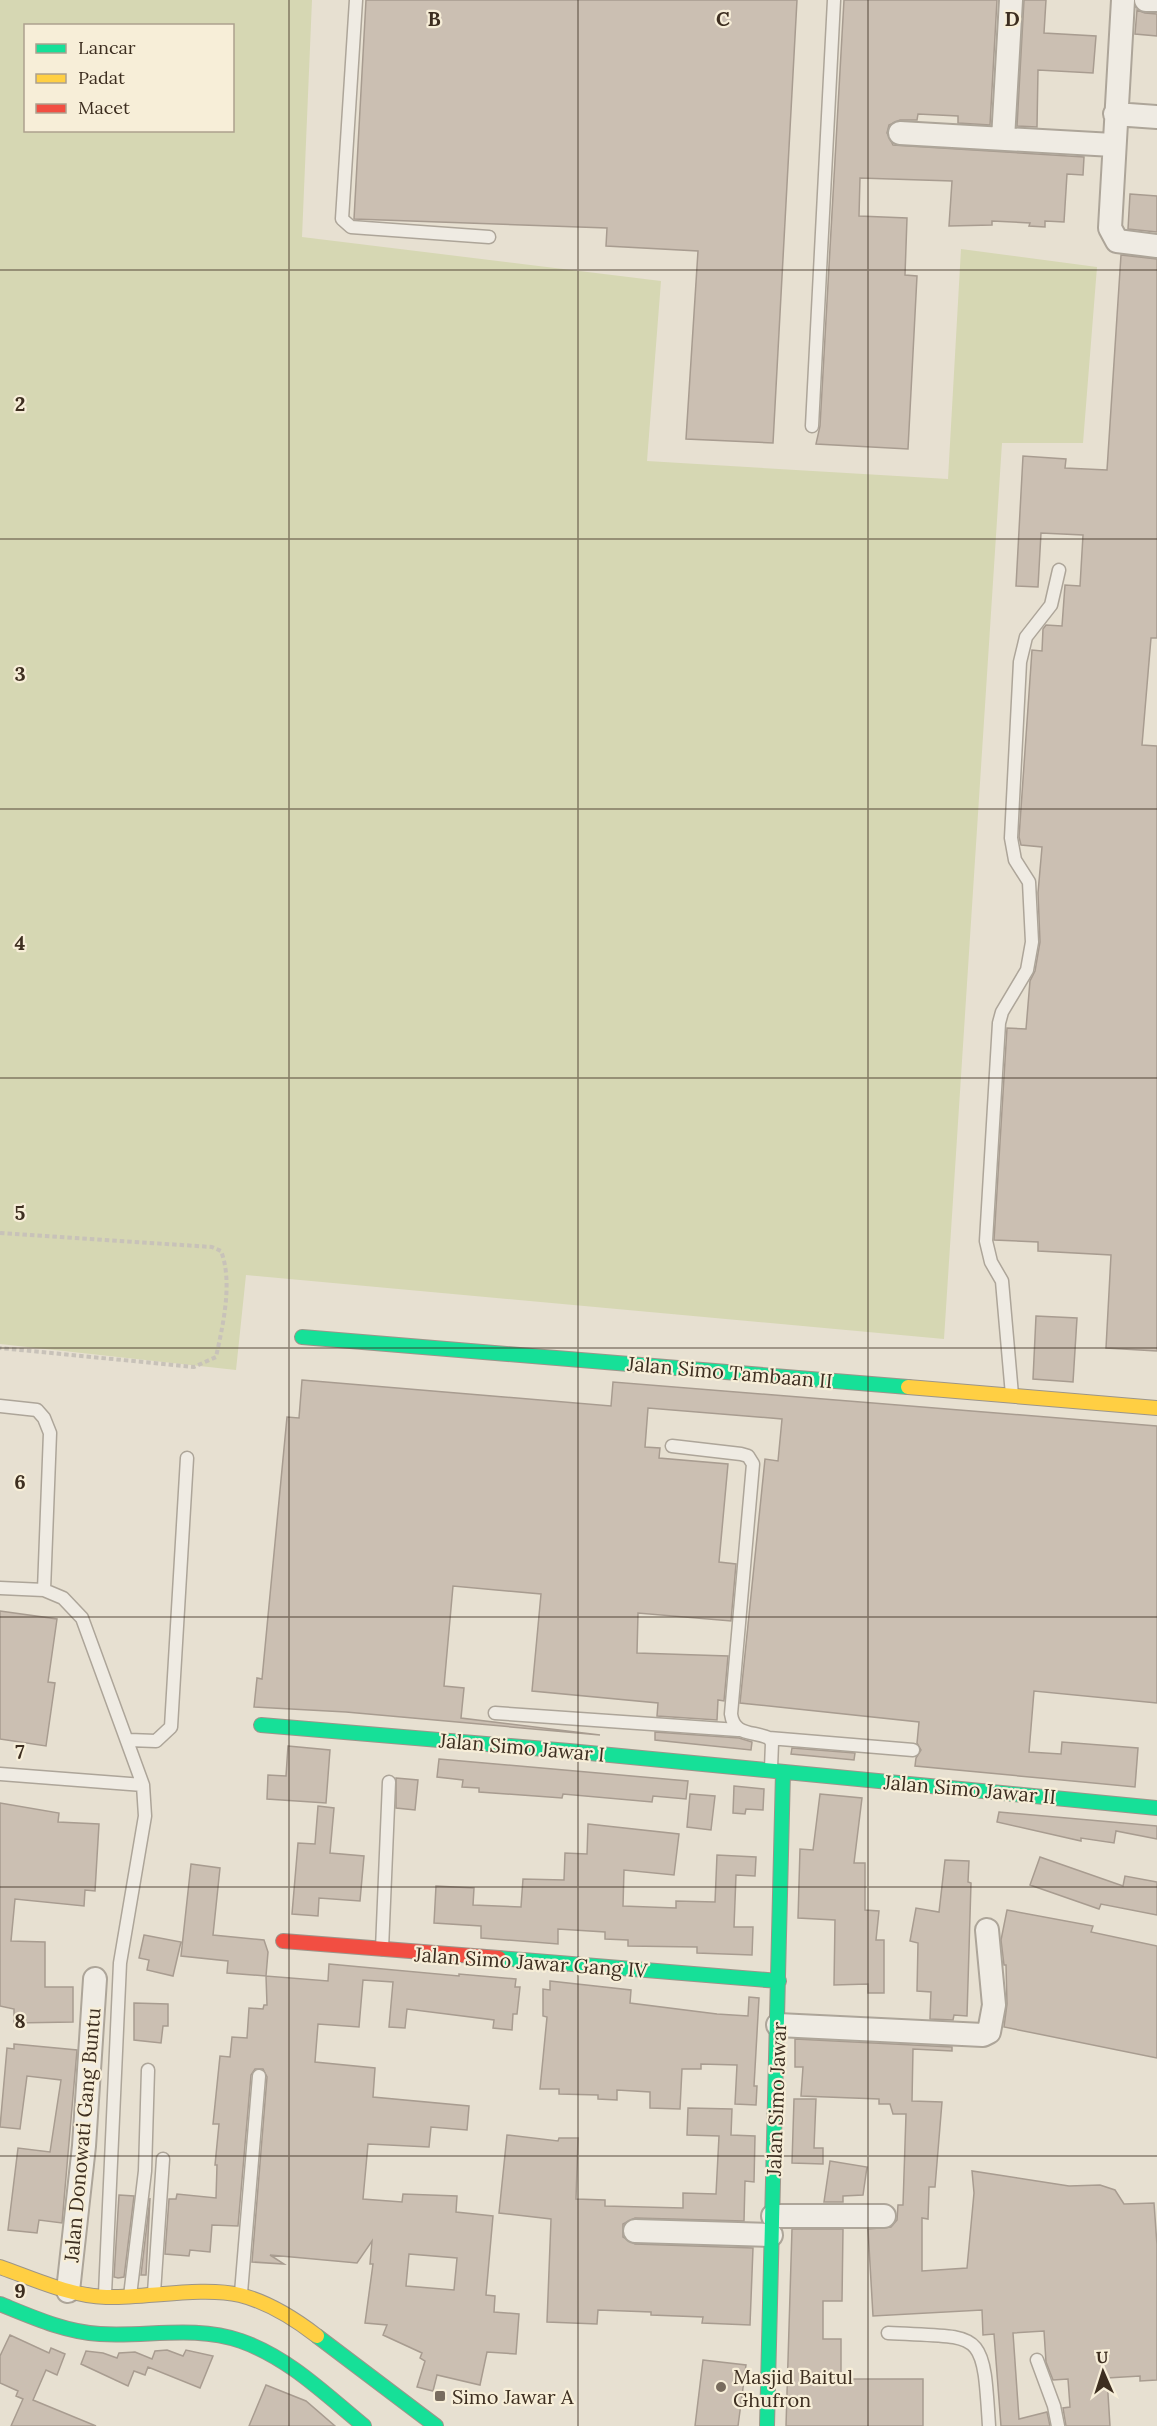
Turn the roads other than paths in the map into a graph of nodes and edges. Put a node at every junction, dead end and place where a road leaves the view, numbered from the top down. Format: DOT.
graph roads {
  1 [pos="356,0"];
  2 [pos="834,0"];
  3 [pos="1011,0"];
  4 [pos="1123,0"];
  5 [pos="1146,0"];
  6 [pos="1157,0"];
  7 [pos="1115,114"];
  8 [pos="1157,117"];
  9 [pos="900,133"];
  10 [pos="1003,139"];
  11 [pos="1113,145"];
  12 [pos="489,237"];
  13 [pos="1157,246"];
  14 [pos="812,426"];
  15 [pos="1059,570"];
  16 [pos="302,1337"];
  17 [pos="1012,1396"];
  18 [pos="0,1406"];
  19 [pos="1157,1408"];
  20 [pos="672,1446"];
  21 [pos="187,1458"];
  22 [pos="0,1588"];
  23 [pos="44,1590"];
  24 [pos="495,1713"];
  25 [pos="261,1725"];
  26 [pos="738,1730"];
  27 [pos="769,1738"];
  28 [pos="129,1740"];
  29 [pos="913,1750"];
  30 [pos="777,1772"];
  31 [pos="0,1774"];
  32 [pos="389,1782"];
  33 [pos="143,1785"];
  34 [pos="1157,1808"];
  35 [pos="987,1930"];
  36 [pos="283,1941"];
  37 [pos="382,1950"];
  38 [pos="95,1978"];
  39 [pos="779,1981"];
  40 [pos="778,2025"];
  41 [pos="148,2070"];
  42 [pos="259,2076"];
  43 [pos="163,2159"];
  44 [pos="884,2217"];
  45 [pos="772,2226"];
  46 [pos="635,2230"];
  47 [pos="0,2267"];
  48 [pos="68,2290"];
  49 [pos="240,2295"];
  50 [pos="154,2296"];
  51 [pos="105,2297"];
  52 [pos="130,2297"];
  53 [pos="0,2304"];
  54 [pos="888,2333"];
  55 [pos="1037,2360"];
  56 [pos="358,2424"];
  57 [pos="436,2426"];
  58 [pos="767,2426"];
  59 [pos="989,2426"];
  60 [pos="1058,2426"];
  1 -- 12 [label="lane"];
  2 -- 14 [label="lane"];
  3 -- 10 [label="street"];
  4 -- 7 [label="street"];
  5 -- 6 [label="street"];
  7 -- 8 [label="street"];
  7 -- 11 [label="street"];
  9 -- 10 [label="street"];
  10 -- 11 [label="street"];
  11 -- 13 [label="street"];
  15 -- 17 [label="lane"];
  16 -- 17 [label="street, Jalan Simo Tambaan II"];
  17 -- 19 [label="street, Jalan Simo Tambaan II"];
  18 -- 23 [label="lane"];
  20 -- 26 [label="lane"];
  21 -- 28 [label="lane"];
  22 -- 23 [label="lane"];
  23 -- 28 [label="lane"];
  24 -- 26 [label="lane"];
  25 -- 30 [label="street, Jalan Simo Jawar I"];
  26 -- 27 [label="lane"];
  27 -- 29 [label="lane"];
  27 -- 30 [label="lane"];
  28 -- 33 [label="lane"];
  30 -- 34 [label="street, Jalan Simo Jawar II"];
  30 -- 39 [label="street, Jalan Simo Jawar"];
  31 -- 33 [label="lane"];
  32 -- 37 [label="lane"];
  33 -- 51 [label="lane"];
  35 -- 40 [label="street"];
  36 -- 37 [label="street, Jalan Simo Jawar Gang IV"];
  37 -- 39 [label="street, Jalan Simo Jawar Gang IV"];
  38 -- 48 [label="street, Jalan Donowati Gang Buntu"];
  39 -- 40 [label="street, Jalan Simo Jawar"];
  40 -- 45 [label="street, Jalan Simo Jawar"];
  41 -- 52 [label="lane"];
  42 -- 49 [label="lane"];
  43 -- 50 [label="lane"];
  44 -- 45 [label="street"];
  45 -- 46 [label="street"];
  45 -- 58 [label="street, Jalan Simo Jawar"];
  47 -- 48 [label="street"];
  48 -- 51 [label="street"];
  49 -- 50 [label="street"];
  49 -- 57 [label="street"];
  50 -- 52 [label="street"];
  51 -- 52 [label="street"];
  53 -- 56 [label="street"];
  54 -- 59 [label="lane"];
  55 -- 60 [label="lane"];
}
